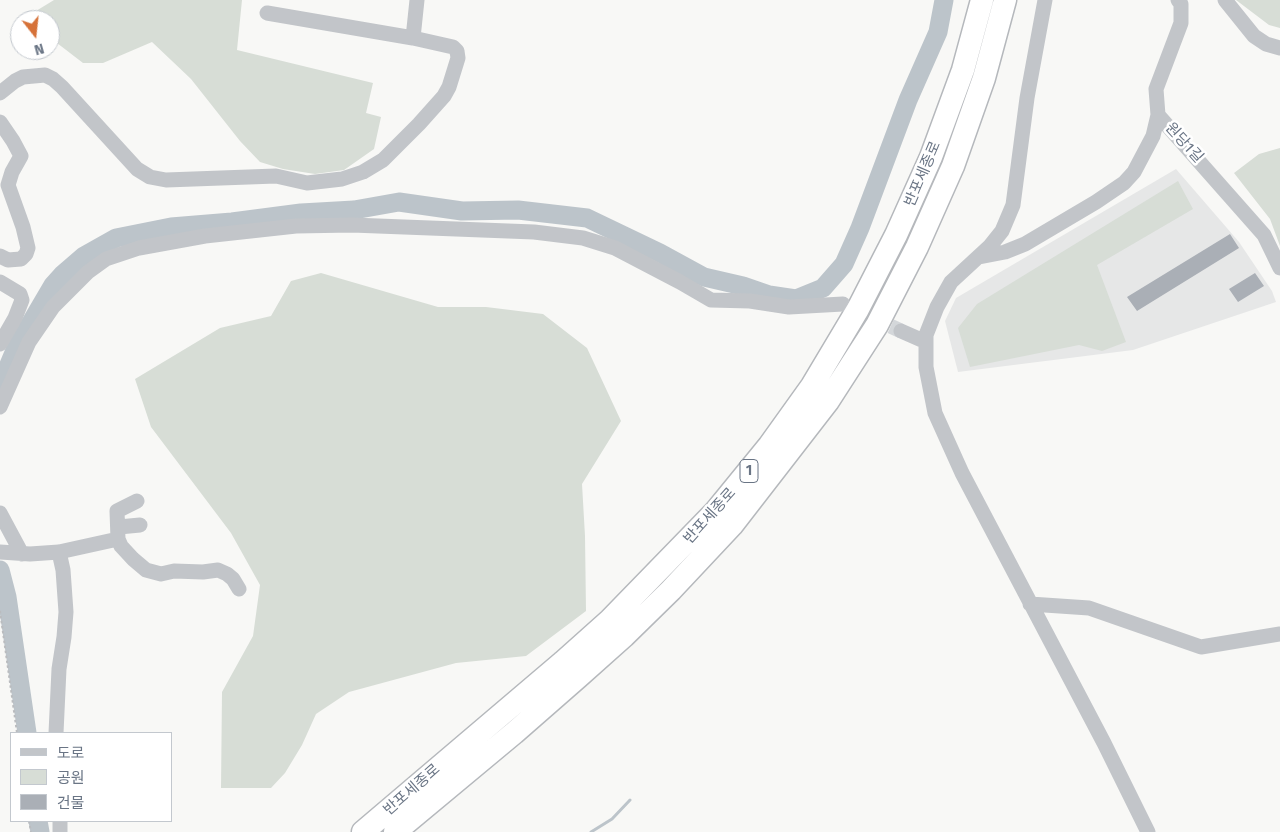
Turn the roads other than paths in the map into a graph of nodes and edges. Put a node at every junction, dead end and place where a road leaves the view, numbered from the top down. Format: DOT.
graph roads {
  1 [pos="417,0"];
  2 [pos="982,0"];
  3 [pos="1005,0"];
  4 [pos="1045,0"];
  5 [pos="1178,0"];
  6 [pos="1225,0"];
  7 [pos="267,13"];
  8 [pos="413,38"];
  9 [pos="1280,48"];
  10 [pos="0,93"];
  11 [pos="1158,115"];
  12 [pos="0,122"];
  13 [pos="0,256"];
  14 [pos="978,257"];
  15 [pos="1280,268"];
  16 [pos="0,282"];
  17 [pos="843,304"];
  18 [pos="901,332"];
  19 [pos="926,342"];
  20 [pos="0,344"];
  21 [pos="0,407"];
  22 [pos="137,500"];
  23 [pos="0,513"];
  24 [pos="140,524"];
  25 [pos="118,533"];
  26 [pos="58,552"];
  27 [pos="12,553"];
  28 [pos="239,589"];
  29 [pos="1030,604"];
  30 [pos="1280,634"];
  31 [pos="56,732"];
  32 [pos="363,832"];
  33 [pos="394,832"];
  34 [pos="1148,832"];
  1 -- 8 [label="street"];
  2 -- 32 [label="highway, 반포세종로 / 1"];
  3 -- 33 [label="highway, 반포세종로 / 1"];
  4 -- 14 [label="street"];
  5 -- 11 [label="street, 원당1길"];
  6 -- 9 [label="street"];
  7 -- 8 [label="street"];
  8 -- 10 [label="street"];
  11 -- 14 [label="street"];
  11 -- 15 [label="street, 원당1길"];
  12 -- 13 [label="street"];
  14 -- 19 [label="street"];
  16 -- 20 [label="street"];
  17 -- 21 [label="street"];
  18 -- 19 [label="street"];
  19 -- 29 [label="street"];
  22 -- 25 [label="street"];
  23 -- 27 [label="street"];
  24 -- 25 [label="street"];
  25 -- 26 [label="street"];
  25 -- 28 [label="street"];
  26 -- 27 [label="street"];
  26 -- 31 [label="street"];
  29 -- 30 [label="street"];
  29 -- 34 [label="street"];
}
